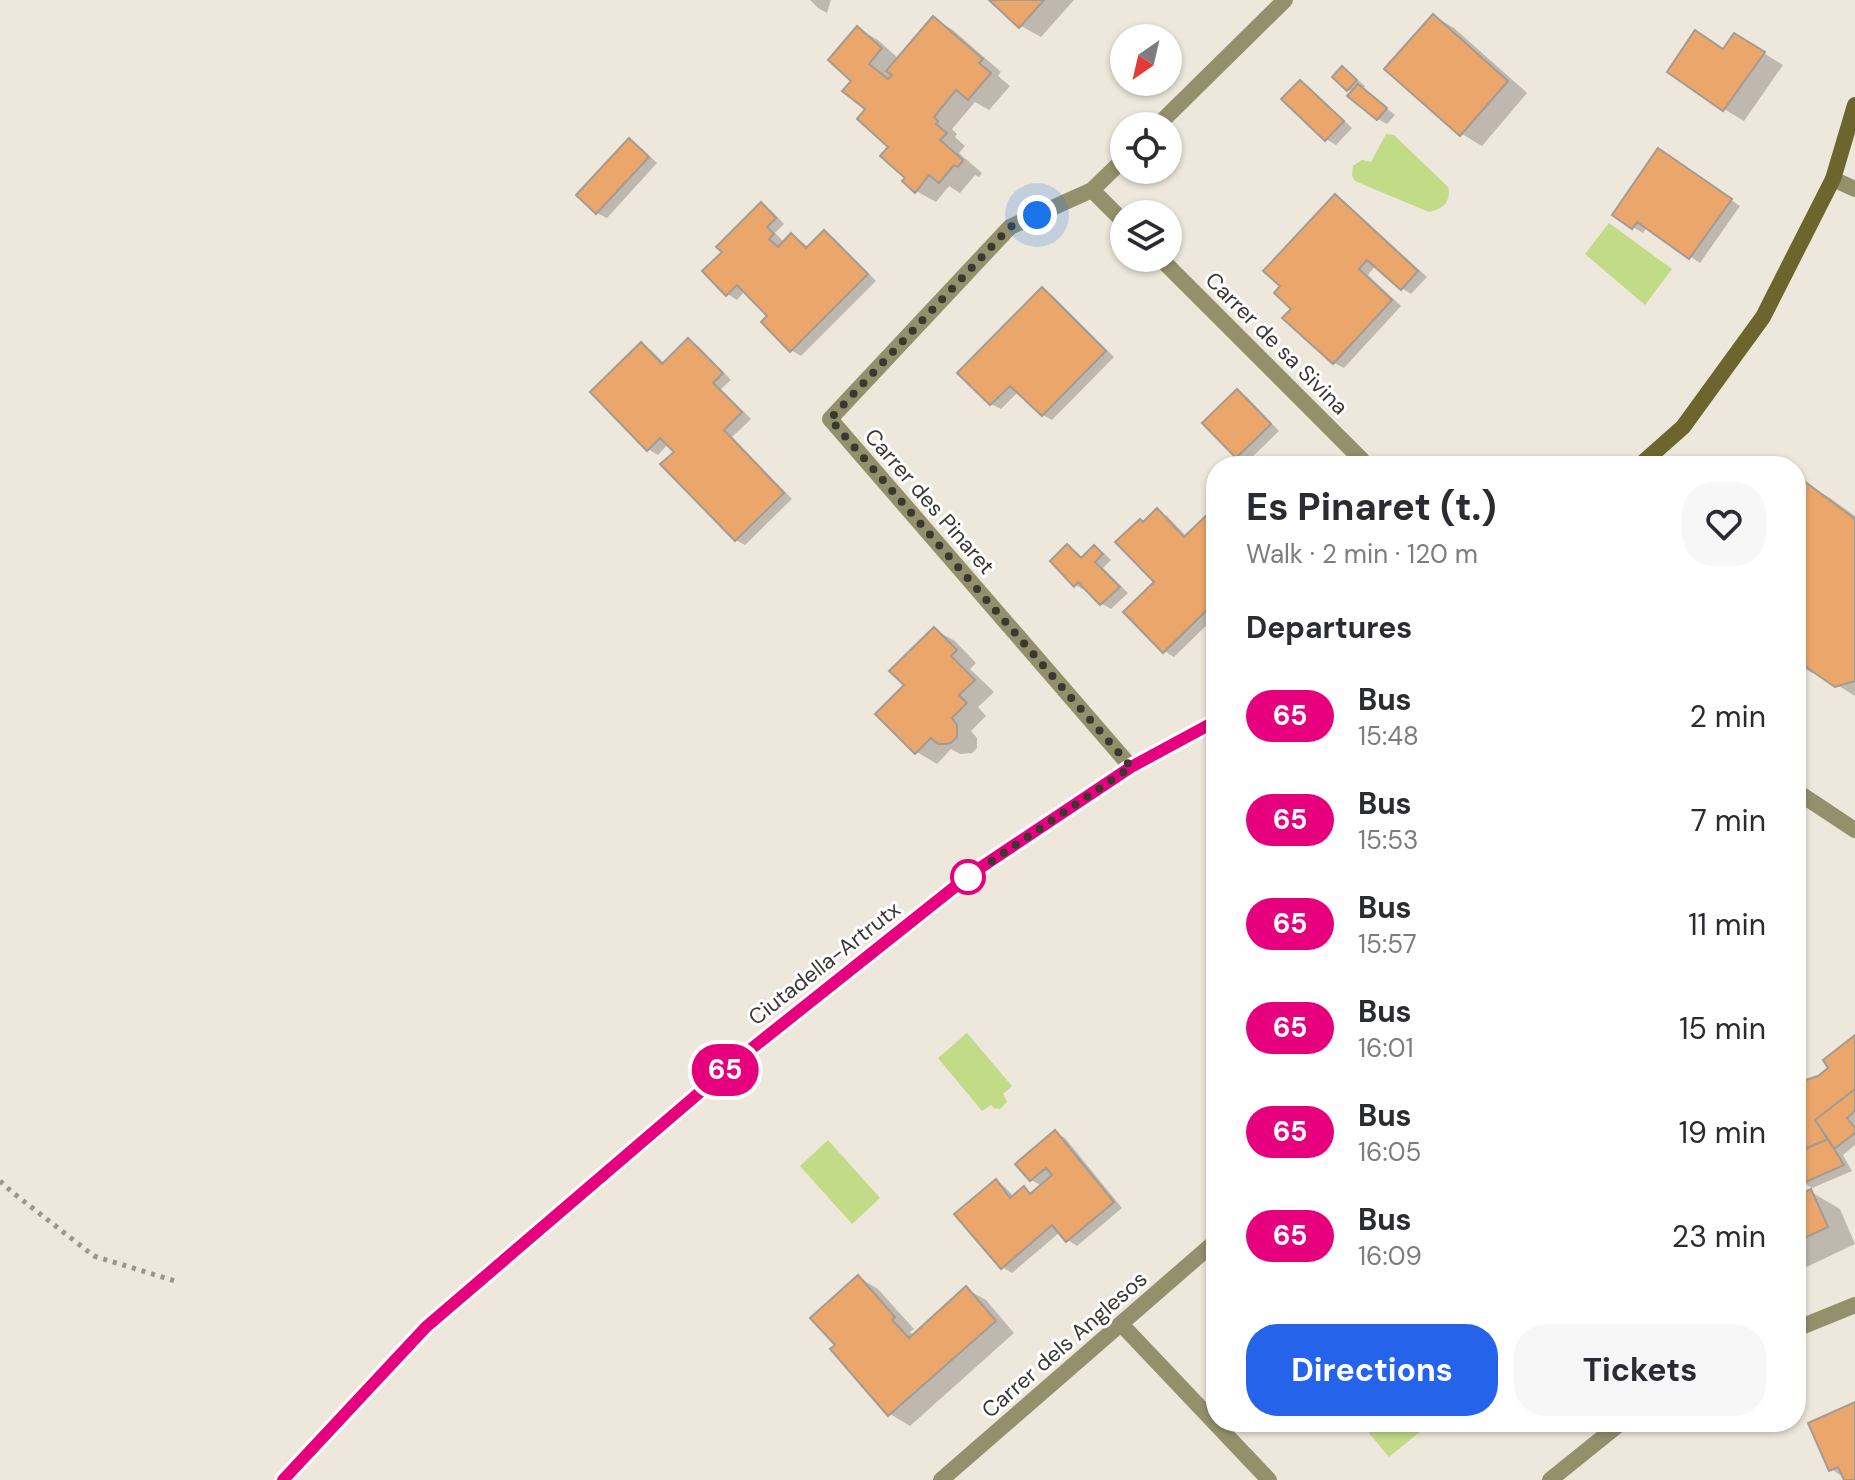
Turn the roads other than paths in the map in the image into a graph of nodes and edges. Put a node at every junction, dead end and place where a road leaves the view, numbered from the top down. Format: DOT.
graph roads {
  1 [pos="1285,0"];
  2 [pos="1855,105"];
  3 [pos="1171,112"];
  4 [pos="1110,173"];
  5 [pos="1833,179"];
  6 [pos="1855,189"];
  7 [pos="1092,190"];
  8 [pos="1110,208"];
  9 [pos="1174,272"];
  10 [pos="1358,456"];
  11 [pos="1650,456"];
  12 [pos="1206,726"];
  13 [pos="1131,767"];
  14 [pos="1806,798"];
  15 [pos="1855,830"];
  16 [pos="1206,1250"];
  17 [pos="1855,1305"];
  18 [pos="1121,1324"];
  19 [pos="1806,1325"];
  20 [pos="1206,1414"];
  21 [pos="1223,1432"];
  22 [pos="1610,1432"];
  23 [pos="283,1480"];
  24 [pos="941,1480"];
  25 [pos="1269,1480"];
  26 [pos="1550,1480"];
  1 -- 3 [label="street"];
  2 -- 5 [label="main road"];
  4 -- 7 [label="street, Carrer des Pinaret"];
  5 -- 6 [label="street"];
  5 -- 11 [label="main road"];
  7 -- 8 [label="street"];
  7 -- 13 [label="street, Carrer des Pinaret"];
  9 -- 10 [label="street, Carrer de sa Sivina"];
  12 -- 13 [label="main road, Ciutadella-Artrutx"];
  13 -- 23 [label="main road, Ciutadella-Artrutx"];
  14 -- 15 [label="street"];
  16 -- 18 [label="street, Carrer dels Anglesos"];
  17 -- 19 [label="street"];
  18 -- 20 [label="street"];
  18 -- 24 [label="street, Carrer dels Anglesos"];
  21 -- 25 [label="street"];
  22 -- 26 [label="street"];
}
